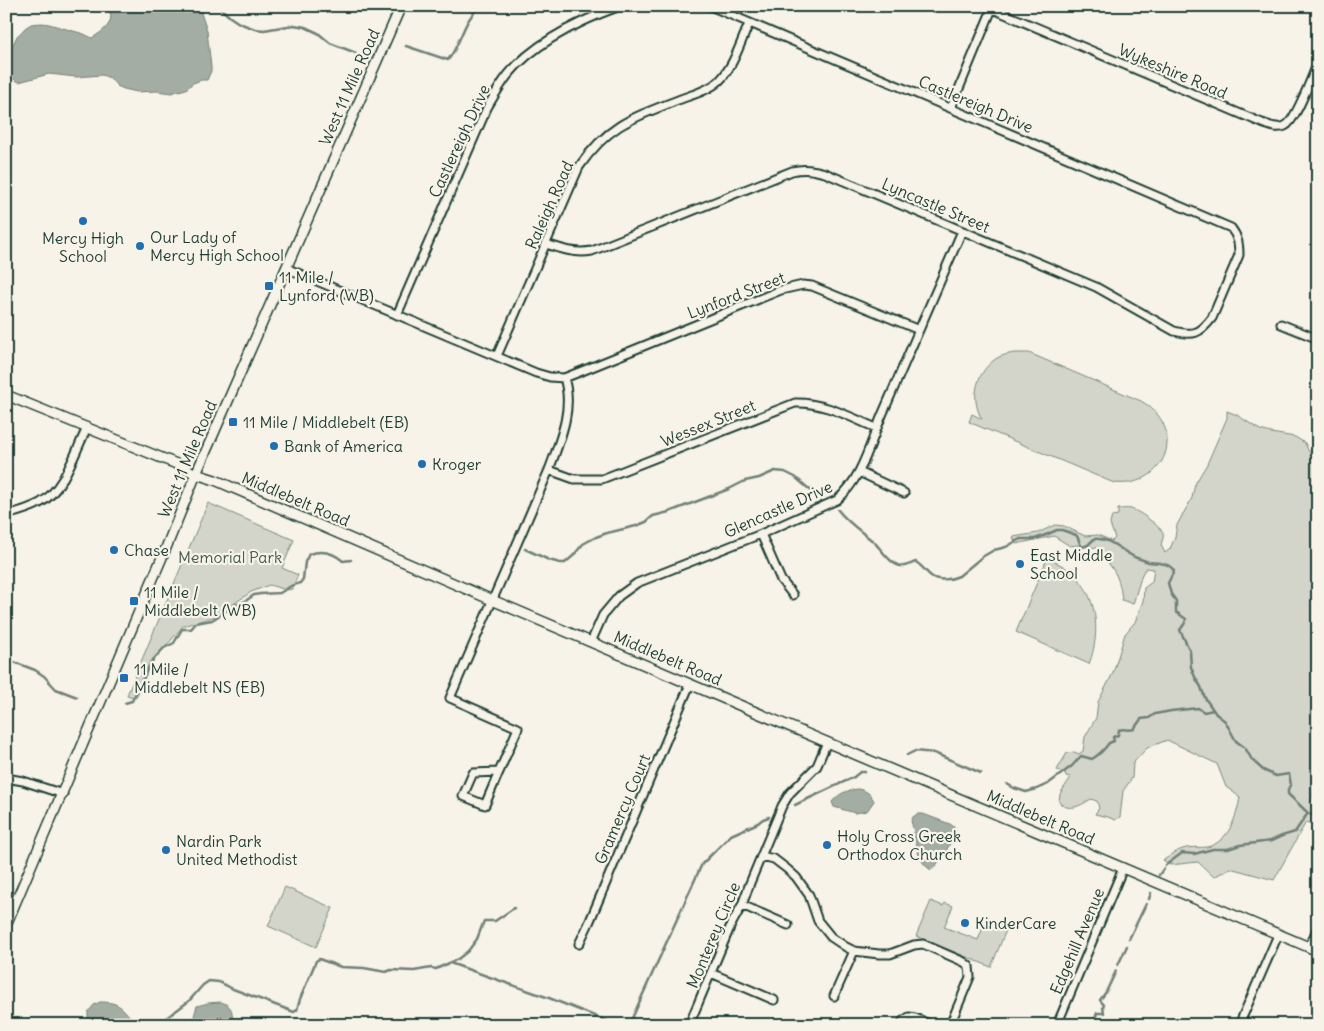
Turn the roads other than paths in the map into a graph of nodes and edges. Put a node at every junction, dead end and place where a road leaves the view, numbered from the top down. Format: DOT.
graph roads {
  1 [pos="401,6"];
  2 [pos="620,6"];
  3 [pos="710,6"];
  4 [pos="1316,6"];
  5 [pos="989,8"];
  6 [pos="602,9"];
  7 [pos="1318,10"];
  8 [pos="749,24"];
  9 [pos="1318,63"];
  10 [pos="951,108"];
  11 [pos="1231,228"];
  12 [pos="962,231"];
  13 [pos="546,244"];
  14 [pos="286,268"];
  15 [pos="397,315"];
  16 [pos="1281,324"];
  17 [pos="919,330"];
  18 [pos="1318,339"];
  19 [pos="497,356"];
  20 [pos="564,378"];
  21 [pos="6,395"];
  22 [pos="87,428"];
  23 [pos="876,428"];
  24 [pos="549,470"];
  25 [pos="859,472"];
  26 [pos="196,474"];
  27 [pos="904,493"];
  28 [pos="6,515"];
  29 [pos="761,534"];
  30 [pos="793,595"];
  31 [pos="492,600"];
  32 [pos="591,642"];
  33 [pos="690,684"];
  34 [pos="827,742"];
  35 [pos="498,772"];
  36 [pos="6,778"];
  37 [pos="62,794"];
  38 [pos="761,856"];
  39 [pos="1123,868"];
  40 [pos="742,905"];
  41 [pos="6,925"];
  42 [pos="788,925"];
  43 [pos="1318,927"];
  44 [pos="1278,935"];
  45 [pos="579,944"];
  46 [pos="1313,949"];
  47 [pos="854,951"];
  48 [pos="711,973"];
  49 [pos="834,996"];
  50 [pos="774,1000"];
  51 [pos="689,1025"];
  52 [pos="901,1025"];
  53 [pos="932,1025"];
  54 [pos="950,1025"];
  55 [pos="1057,1025"];
  56 [pos="1239,1025"];
  1 -- 14 [label="street, West 11 Mile Road"];
  2 -- 6 [label="street, Castlereigh Drive"];
  3 -- 8 [label="street, Castlereigh Drive"];
  4 -- 7 [label="street"];
  5 -- 9 [label="street, Wykeshire Road"];
  5 -- 10 [label="street"];
  6 -- 15 [label="street, Castlereigh Drive"];
  8 -- 10 [label="street, Castlereigh Drive"];
  8 -- 13 [label="street, Raleigh Road"];
  10 -- 11 [label="street, Castlereigh Drive"];
  11 -- 12 [label="street, Lyncastle Street"];
  12 -- 13 [label="street, Lyncastle Street"];
  12 -- 17 [label="street, Glencastle Drive"];
  13 -- 19 [label="street, Raleigh Road"];
  14 -- 15 [label="street"];
  14 -- 26 [label="street, West 11 Mile Road"];
  15 -- 19 [label="street"];
  16 -- 18 [label="street"];
  17 -- 20 [label="street, Lynford Street"];
  17 -- 23 [label="street, Glencastle Drive"];
  19 -- 20 [label="street"];
  20 -- 24 [label="street"];
  21 -- 22 [label="street, Middlebelt Road"];
  22 -- 26 [label="street, Middlebelt Road"];
  22 -- 28 [label="street"];
  23 -- 24 [label="street, Wessex Street"];
  23 -- 25 [label="street, Glencastle Drive"];
  24 -- 31 [label="street"];
  25 -- 27 [label="street"];
  25 -- 29 [label="street, Glencastle Drive"];
  26 -- 31 [label="street, Middlebelt Road"];
  26 -- 37 [label="street, West 11 Mile Road"];
  29 -- 30 [label="street"];
  29 -- 32 [label="street, Glencastle Drive"];
  31 -- 32 [label="street, Middlebelt Road"];
  31 -- 35 [label="street"];
  32 -- 33 [label="street, Middlebelt Road"];
  33 -- 34 [label="street, Middlebelt Road"];
  33 -- 45 [label="street, Gramercy Court"];
  34 -- 38 [label="street, Monterey Circle"];
  34 -- 39 [label="street, Middlebelt Road"];
  35 -- 35 [label="street"];
  36 -- 37 [label="street"];
  37 -- 41 [label="street, West 11 Mile Road"];
  38 -- 40 [label="street, Monterey Circle"];
  38 -- 47 [label="street"];
  39 -- 44 [label="street, Middlebelt Road"];
  39 -- 55 [label="street, Edgehill Avenue"];
  40 -- 42 [label="street"];
  40 -- 48 [label="street, Monterey Circle"];
  43 -- 46 [label="street"];
  44 -- 46 [label="street, Middlebelt Road"];
  44 -- 56 [label="street"];
  47 -- 49 [label="street"];
  47 -- 54 [label="street"];
  48 -- 50 [label="street"];
  48 -- 51 [label="street, Monterey Circle"];
  52 -- 53 [label="street"];
}
